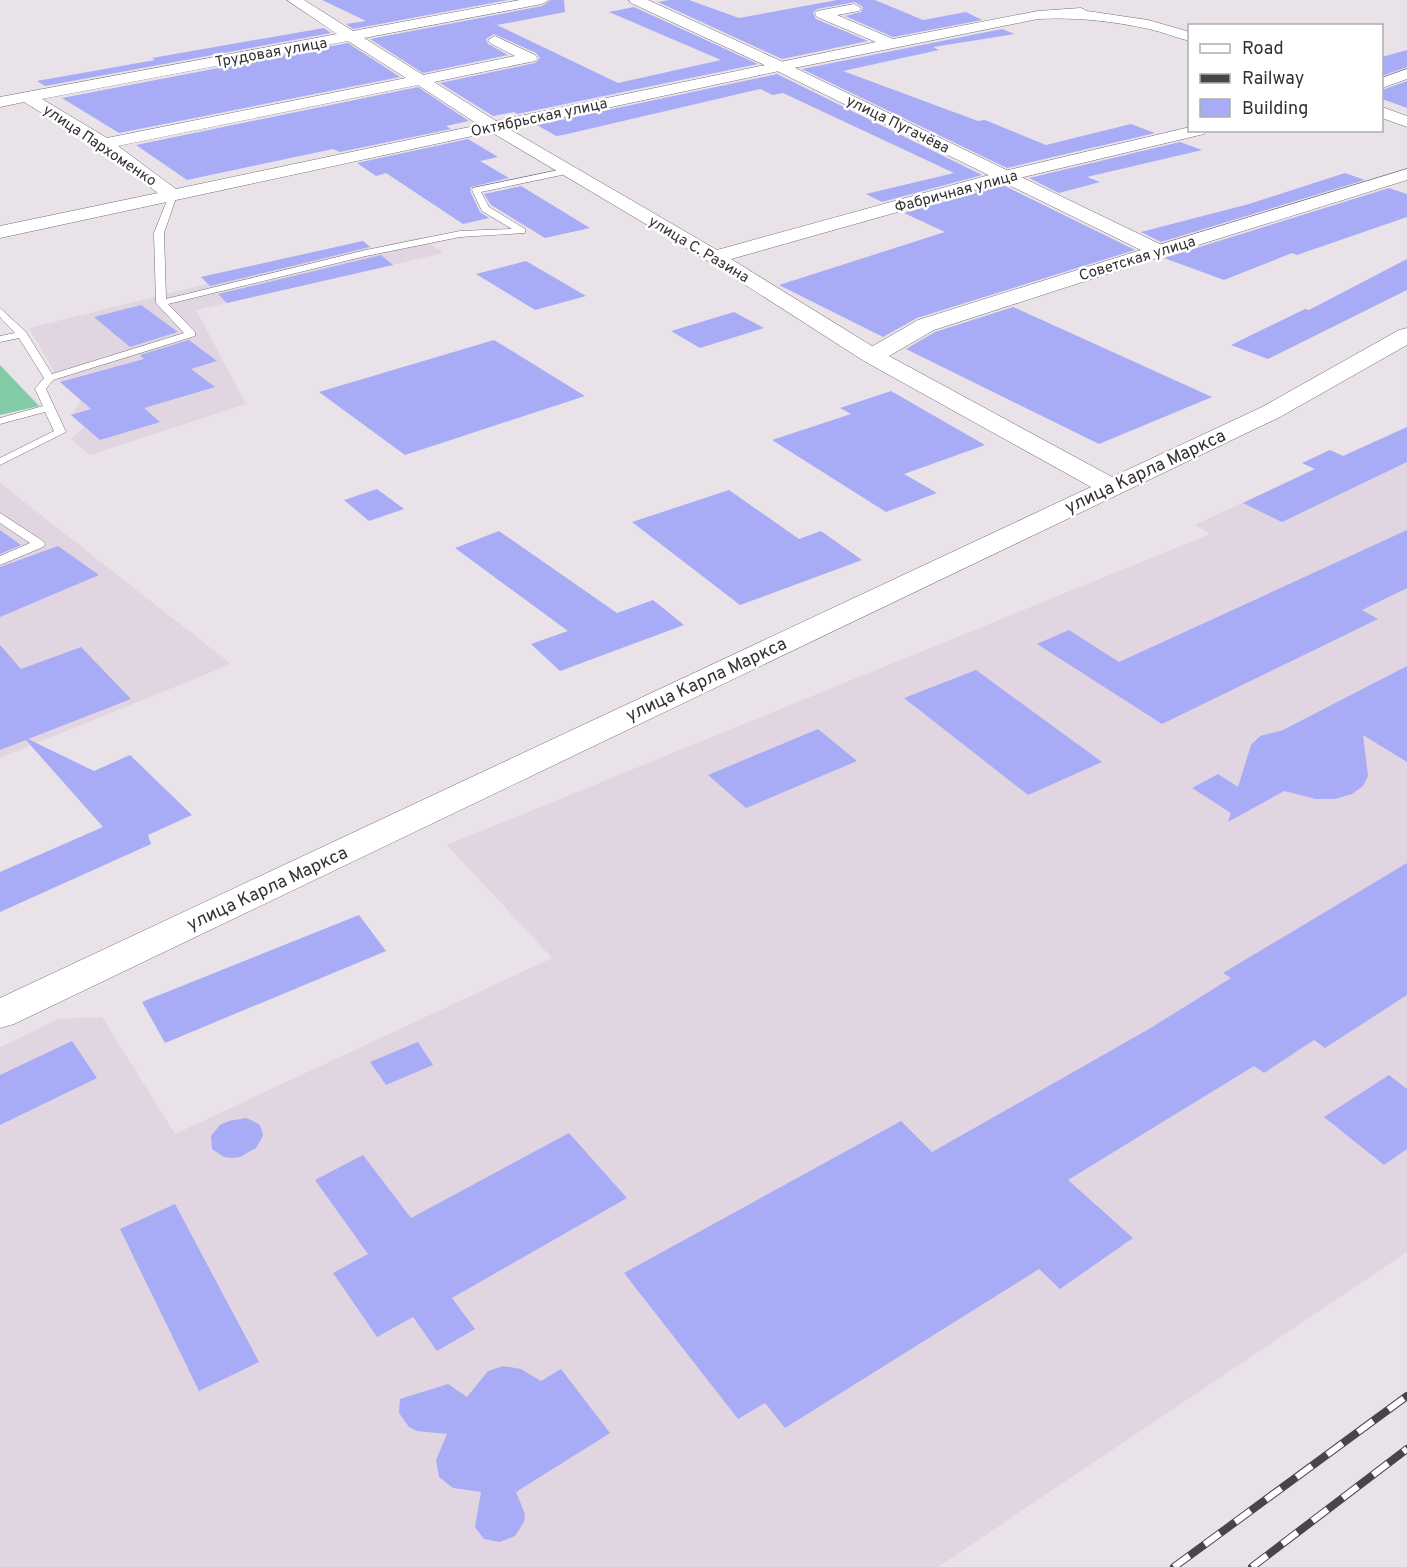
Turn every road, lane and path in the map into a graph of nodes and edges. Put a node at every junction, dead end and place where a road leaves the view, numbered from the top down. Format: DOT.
graph roads {
  1 [pos="294,0"];
  2 [pos="542,0"];
  3 [pos="636,0"];
  4 [pos="854,8"];
  5 [pos="1188,36"];
  6 [pos="354,37"];
  7 [pos="495,40"];
  8 [pos="892,44"];
  9 [pos="779,66"];
  10 [pos="1407,74"];
  11 [pos="421,79"];
  12 [pos="1383,83"];
  13 [pos="27,97"];
  14 [pos="0,102"];
  15 [pos="1383,112"];
  16 [pos="1407,122"];
  17 [pos="494,127"];
  18 [pos="1190,132"];
  19 [pos="104,144"];
  20 [pos="568,171"];
  21 [pos="1407,174"];
  22 [pos="1006,176"];
  23 [pos="172,195"];
  24 [pos="0,232"];
  25 [pos="1159,251"];
  26 [pos="715,257"];
  27 [pos="161,303"];
  28 [pos="0,311"];
  29 [pos="22,334"];
  30 [pos="1407,335"];
  31 [pos="0,339"];
  32 [pos="872,356"];
  33 [pos="49,378"];
  34 [pos="49,408"];
  35 [pos="0,421"];
  36 [pos="0,462"];
  37 [pos="1110,487"];
  38 [pos="0,517"];
  39 [pos="0,561"];
  40 [pos="0,1014"];
  1 -- 6 [label="street, улица С. Разина"];
  2 -- 6 [label="street, Трудовая улица"];
  3 -- 9 [label="street, улица Пугачёва"];
  4 -- 8 [label="street"];
  5 -- 8 [label="street, Октябрьская улица"];
  6 -- 11 [label="street, улица С. Разина"];
  6 -- 13 [label="street, Трудовая улица"];
  7 -- 11 [label="street"];
  8 -- 9 [label="street, Октябрьская улица"];
  9 -- 17 [label="street, Октябрьская улица"];
  9 -- 22 [label="street, улица Пугачёва"];
  10 -- 12 [label="street"];
  11 -- 17 [label="street, улица С. Разина"];
  11 -- 19 [label="street"];
  13 -- 14 [label="street, Трудовая улица"];
  13 -- 19 [label="street, улица Пархоменко"];
  15 -- 16 [label="street"];
  17 -- 20 [label="street, улица С. Разина"];
  17 -- 23 [label="street, Октябрьская улица"];
  18 -- 22 [label="street, Фабричная улица"];
  19 -- 23 [label="street, улица Пархоменко"];
  20 -- 26 [label="street, улица С. Разина"];
  20 -- 27 [label="lane"];
  21 -- 25 [label="street, Советская улица"];
  22 -- 25 [label="street, улица Пугачёва"];
  22 -- 26 [label="street, Фабричная улица"];
  23 -- 24 [label="street, Октябрьская улица"];
  23 -- 27 [label="lane"];
  25 -- 32 [label="street, Советская улица"];
  26 -- 32 [label="street, улица С. Разина"];
  27 -- 33 [label="lane"];
  28 -- 29 [label="lane"];
  29 -- 31 [label="lane"];
  29 -- 33 [label="lane"];
  30 -- 37 [label="street, улица Карла Маркса"];
  32 -- 37 [label="street, улица С. Разина"];
  33 -- 34 [label="lane"];
  34 -- 35 [label="lane"];
  34 -- 36 [label="lane"];
  37 -- 40 [label="street, улица Карла Маркса"];
  38 -- 39 [label="lane"];
}
